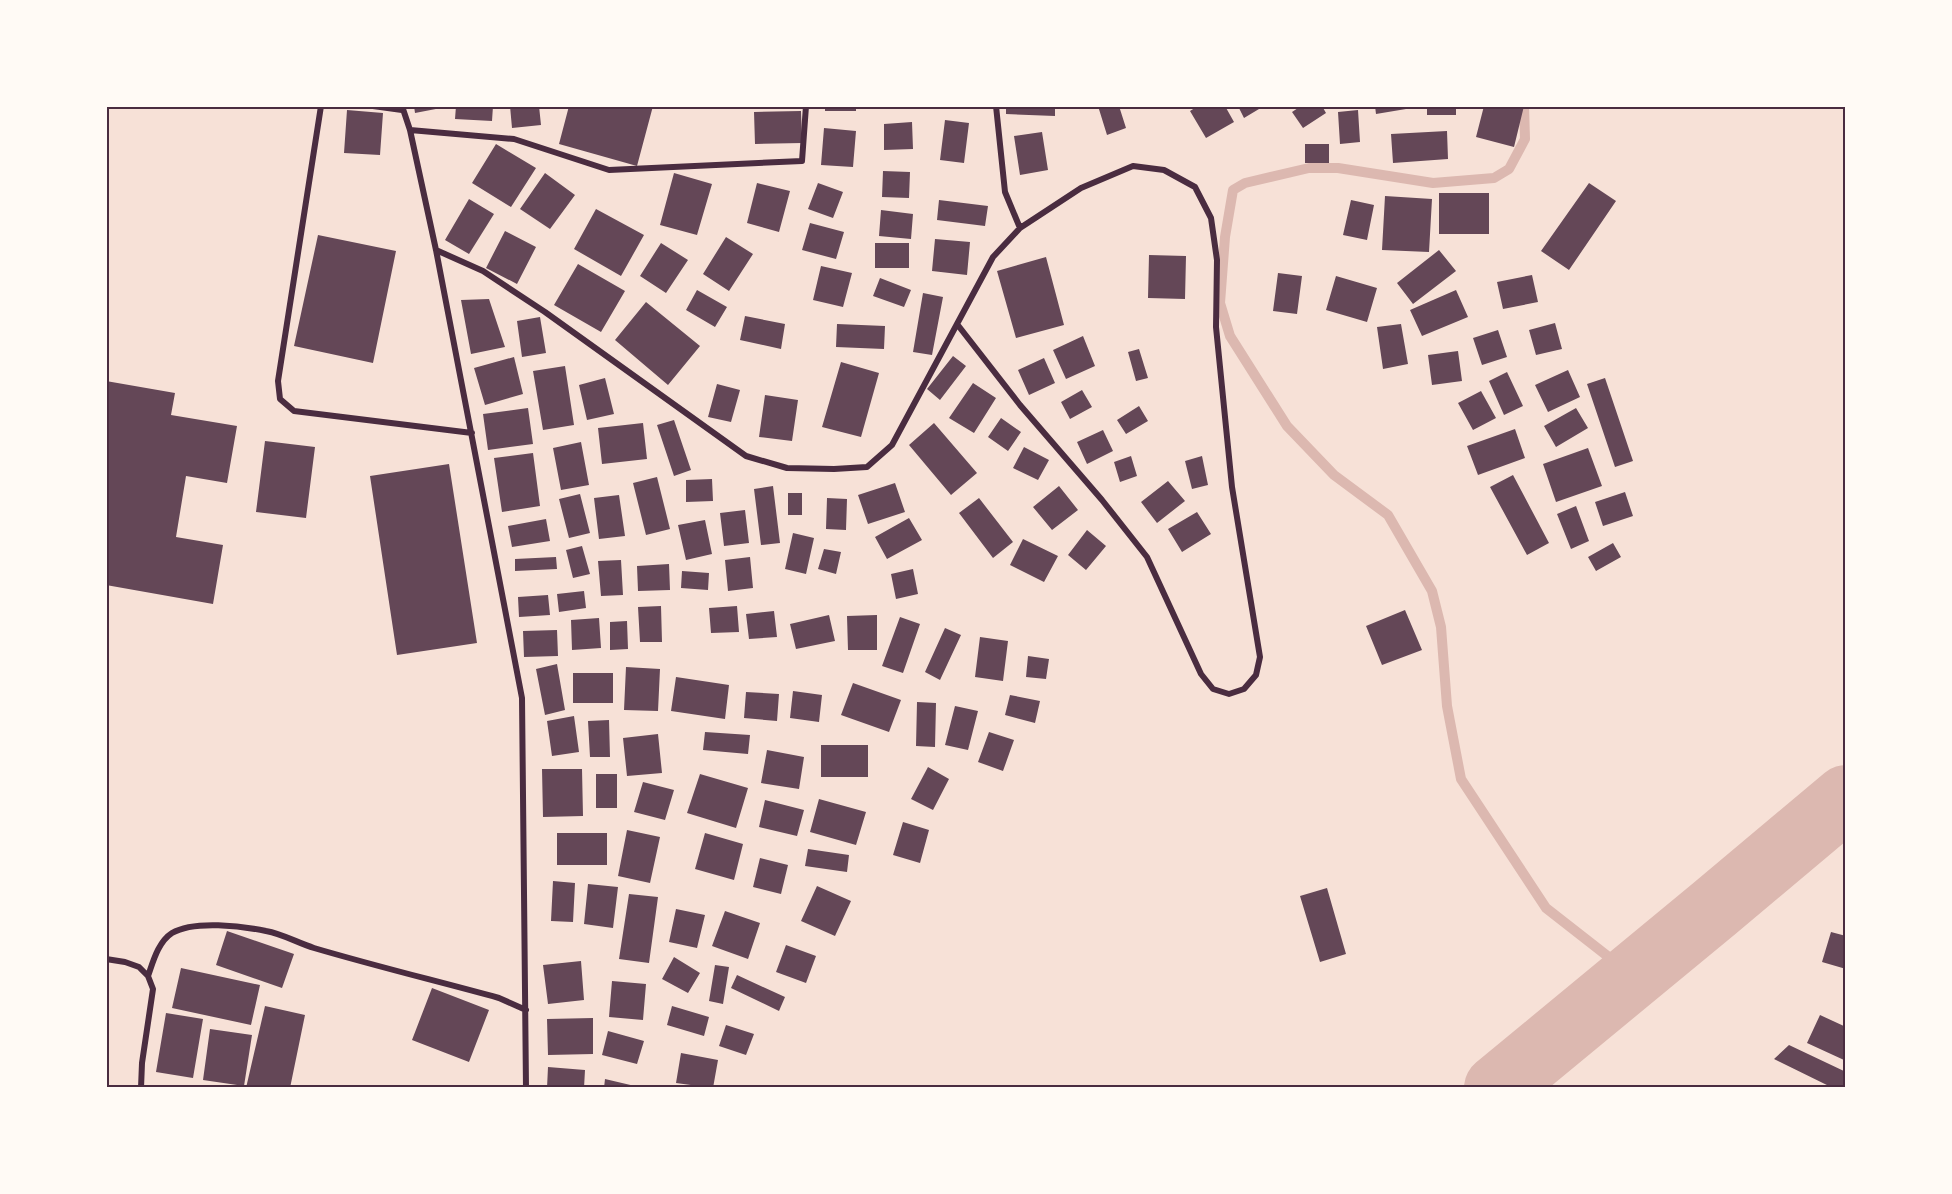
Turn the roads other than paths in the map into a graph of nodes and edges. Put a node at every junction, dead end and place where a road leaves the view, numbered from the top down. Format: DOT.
graph roads {
  1 [pos="321,106"];
  2 [pos="373,106"];
  3 [pos="806,106"];
  4 [pos="996,106"];
  5 [pos="402,108"];
  6 [pos="410,130"];
  7 [pos="1020,228"];
  8 [pos="436,249"];
  9 [pos="957,324"];
  10 [pos="472,433"];
  11 [pos="106,958"];
  12 [pos="148,976"];
  13 [pos="526,1010"];
  14 [pos="141,1088"];
  15 [pos="526,1088"];
  1 -- 10 [label="street"];
  2 -- 5 [label="street"];
  3 -- 6 [label="street"];
  4 -- 7 [label="street"];
  5 -- 6 [label="street"];
  6 -- 8 [label="street"];
  7 -- 9 [label="street"];
  7 -- 9 [label="street"];
  8 -- 9 [label="street"];
  8 -- 10 [label="street"];
  10 -- 13 [label="street"];
  11 -- 12 [label="street"];
  12 -- 13 [label="street"];
  12 -- 14 [label="street"];
  13 -- 15 [label="street"];
}
